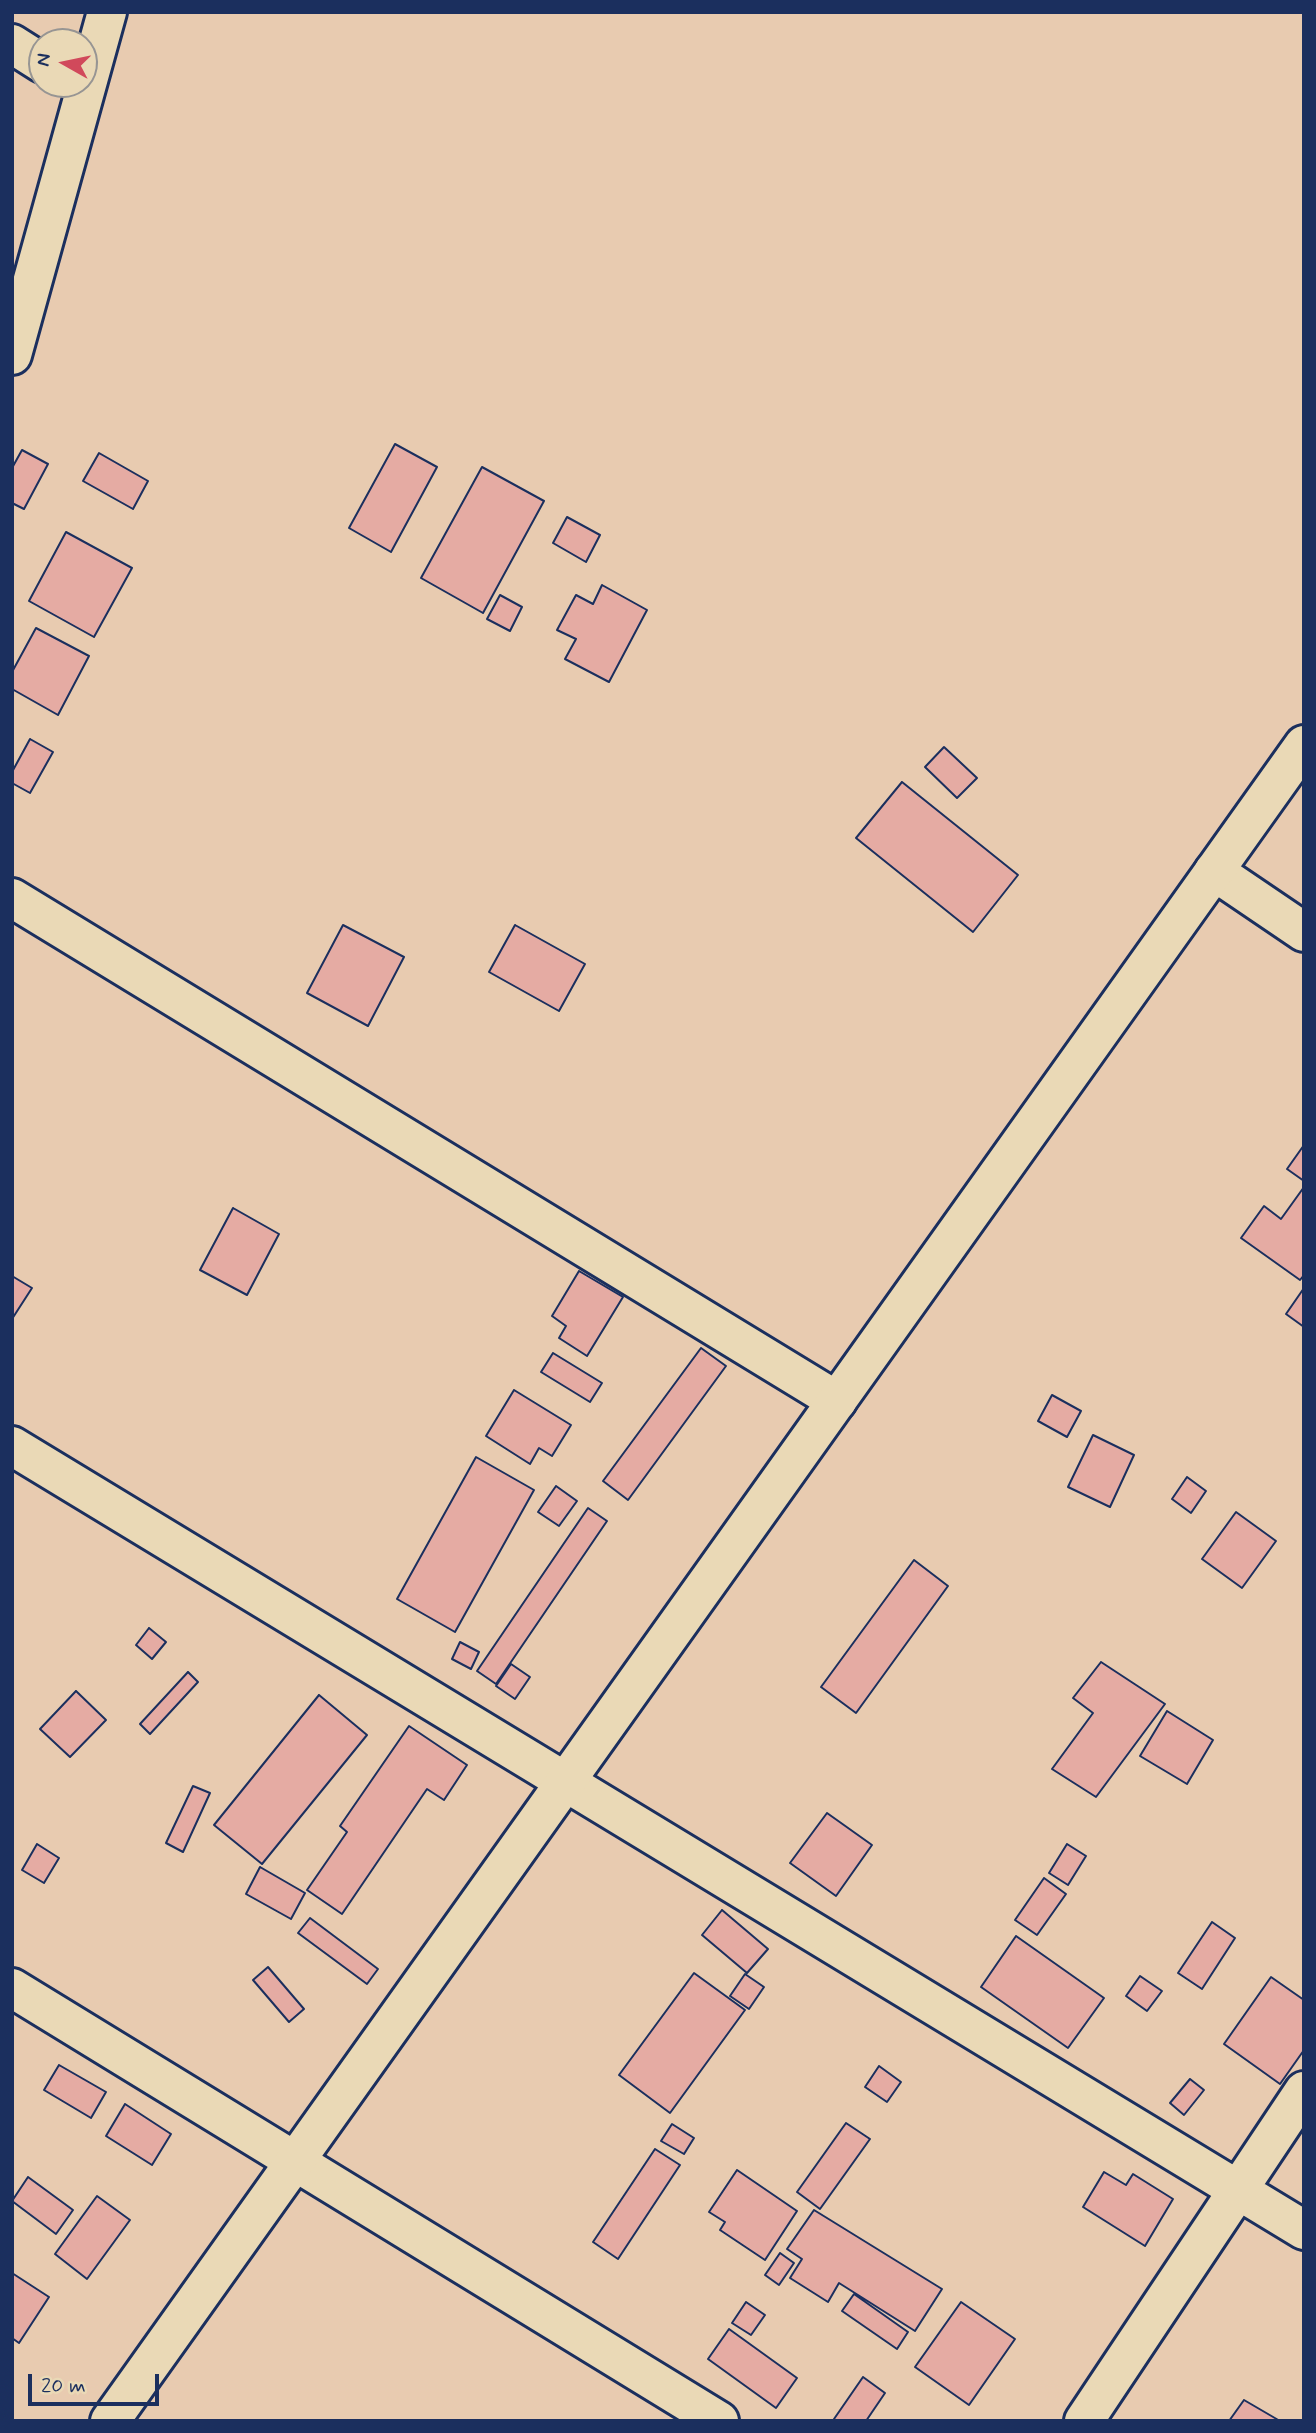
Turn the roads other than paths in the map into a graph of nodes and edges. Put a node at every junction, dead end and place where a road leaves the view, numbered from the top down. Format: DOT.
graph roads {
  1 [pos="107,12"];
  2 [pos="98,38"];
  3 [pos="12,44"];
  4 [pos="28,54"];
  5 [pos="78,98"];
  6 [pos="12,355"];
  7 [pos="1304,745"];
  8 [pos="1214,871"];
  9 [pos="12,898"];
  10 [pos="1304,932"];
  11 [pos="837,1401"];
  12 [pos="12,1446"];
  13 [pos="566,1782"];
  14 [pos="12,1989"];
  15 [pos="1304,2091"];
  16 [pos="295,2161"];
  17 [pos="1238,2190"];
  18 [pos="1304,2230"];
  19 [pos="110,2421"];
  20 [pos="719,2421"];
  21 [pos="1084,2421"];
  1 -- 2 [label="street"];
  3 -- 4 [label="street"];
  5 -- 6 [label="street"];
  7 -- 8 [label="street"];
  8 -- 10 [label="street"];
  8 -- 11 [label="street"];
  9 -- 11 [label="street"];
  11 -- 13 [label="street"];
  12 -- 13 [label="street"];
  13 -- 16 [label="street"];
  13 -- 17 [label="street"];
  14 -- 16 [label="street"];
  15 -- 17 [label="street"];
  16 -- 19 [label="street"];
  16 -- 20 [label="street"];
  17 -- 18 [label="street"];
  17 -- 21 [label="street"];
}
